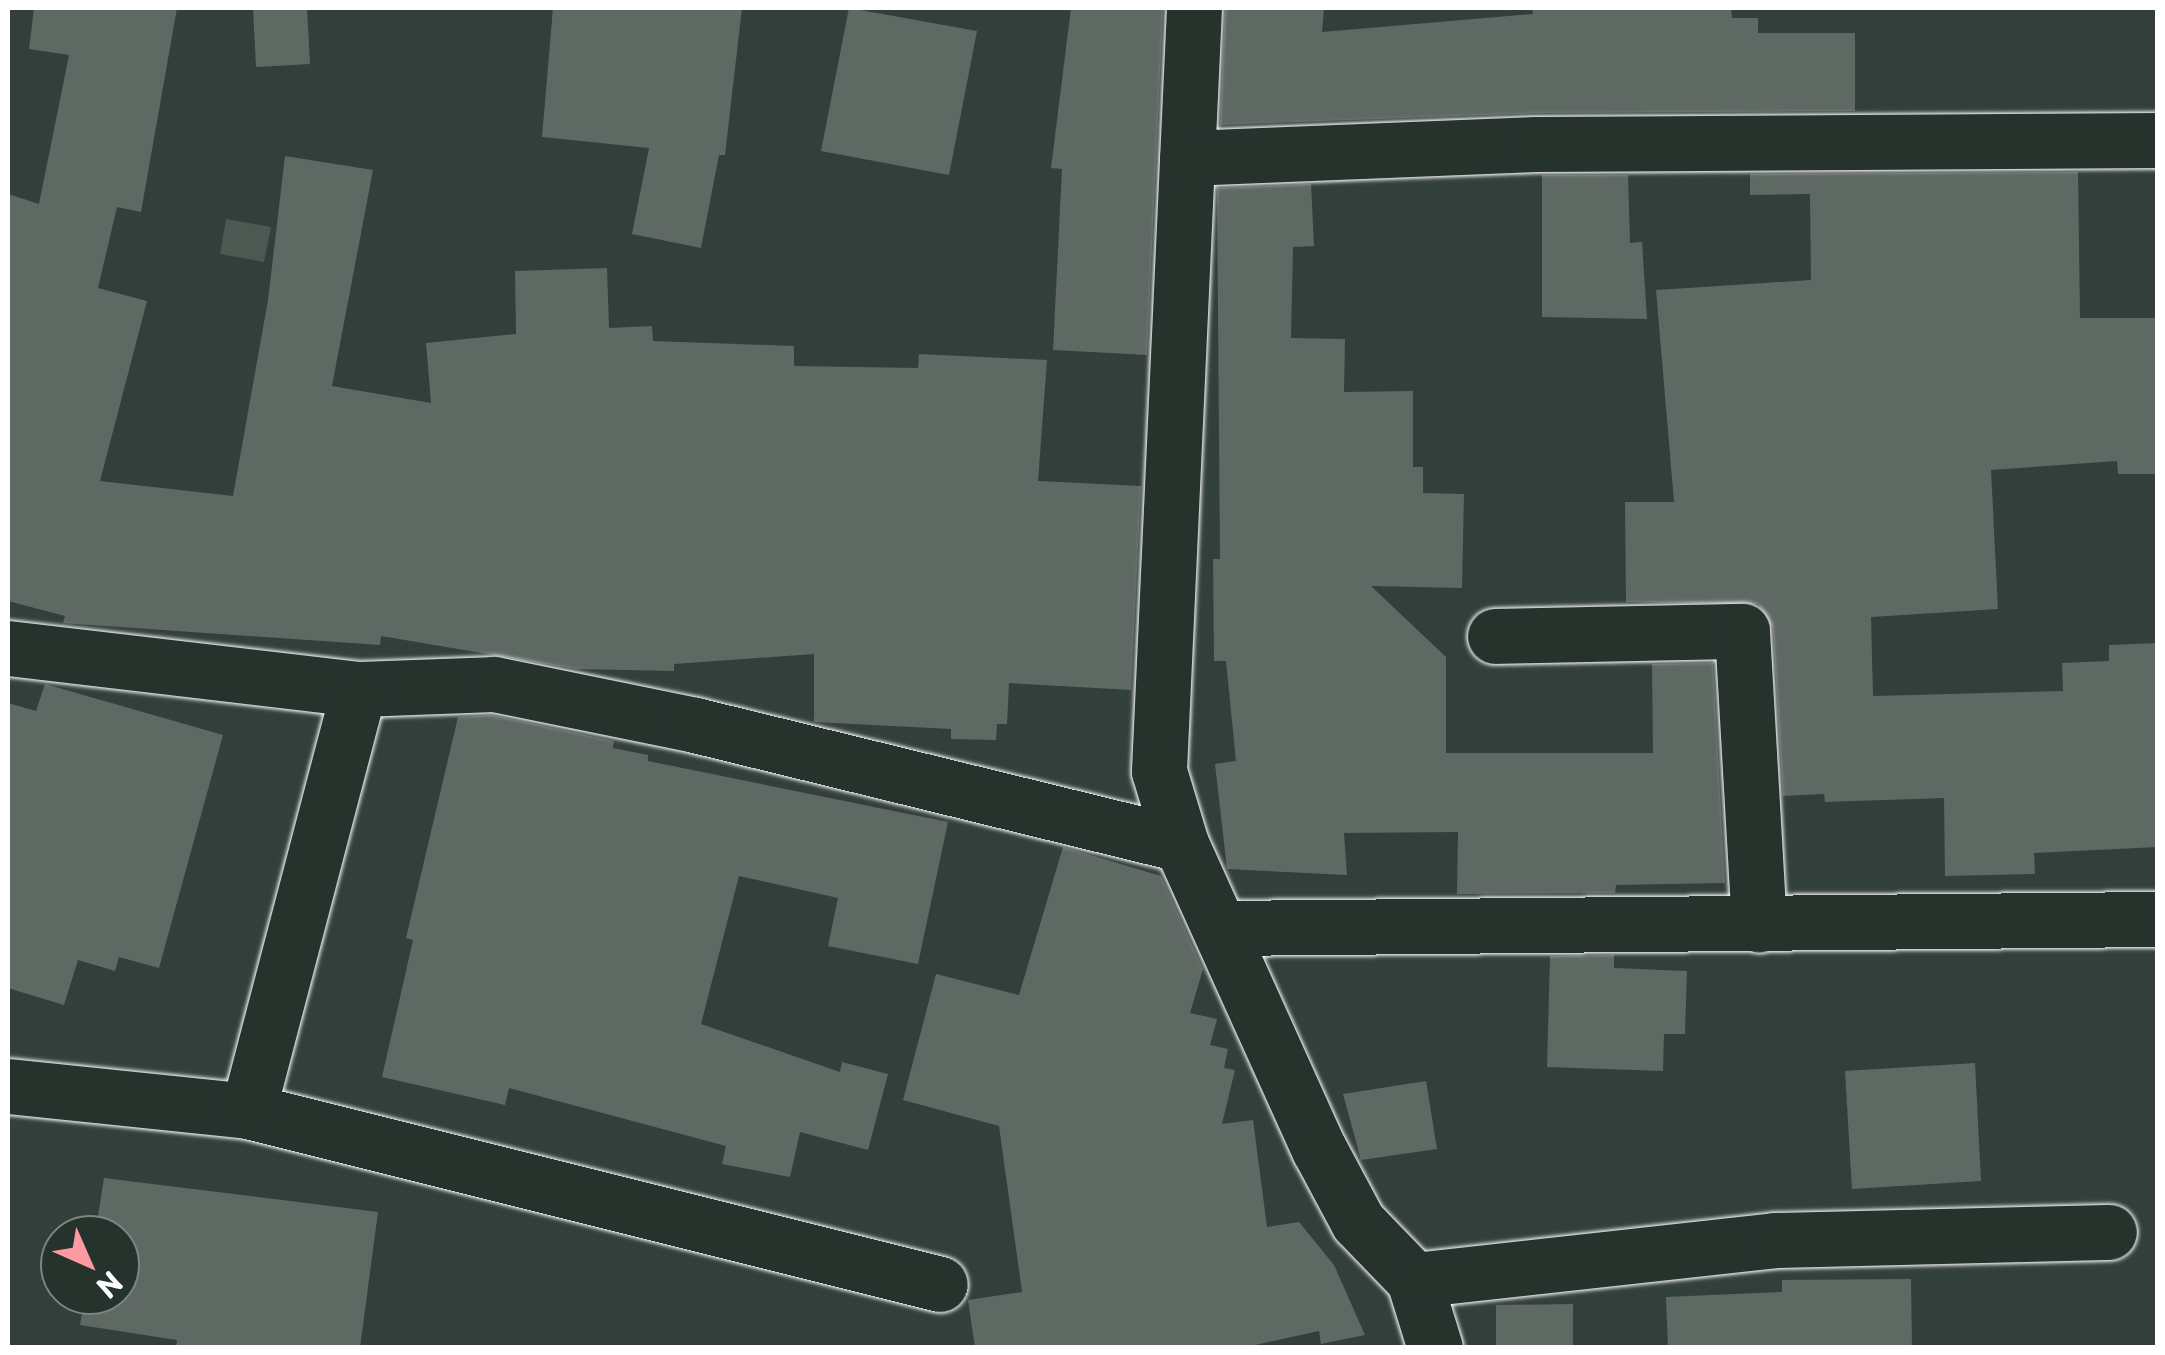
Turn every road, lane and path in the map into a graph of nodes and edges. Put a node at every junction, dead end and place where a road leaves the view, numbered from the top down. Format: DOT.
graph roads {
  1 [pos="1194,8"];
  2 [pos="2158,140"];
  3 [pos="1187,158"];
  4 [pos="1495,636"];
  5 [pos="8,648"];
  6 [pos="359,689"];
  7 [pos="1181,844"];
  8 [pos="2158,919"];
  9 [pos="1760,925"];
  10 [pos="1220,928"];
  11 [pos="8,1086"];
  12 [pos="248,1111"];
  13 [pos="2109,1232"];
  14 [pos="1414,1280"];
  15 [pos="940,1284"];
  16 [pos="1435,1348"];
  1 -- 3 [label="street"];
  2 -- 3 [label="street"];
  3 -- 7 [label="street"];
  4 -- 9 [label="street"];
  5 -- 6 [label="street"];
  6 -- 7 [label="street"];
  6 -- 12 [label="street"];
  7 -- 10 [label="street"];
  8 -- 9 [label="street"];
  9 -- 10 [label="street"];
  10 -- 14 [label="street"];
  11 -- 12 [label="street"];
  12 -- 15 [label="street"];
  13 -- 14 [label="street"];
  14 -- 16 [label="street"];
}
